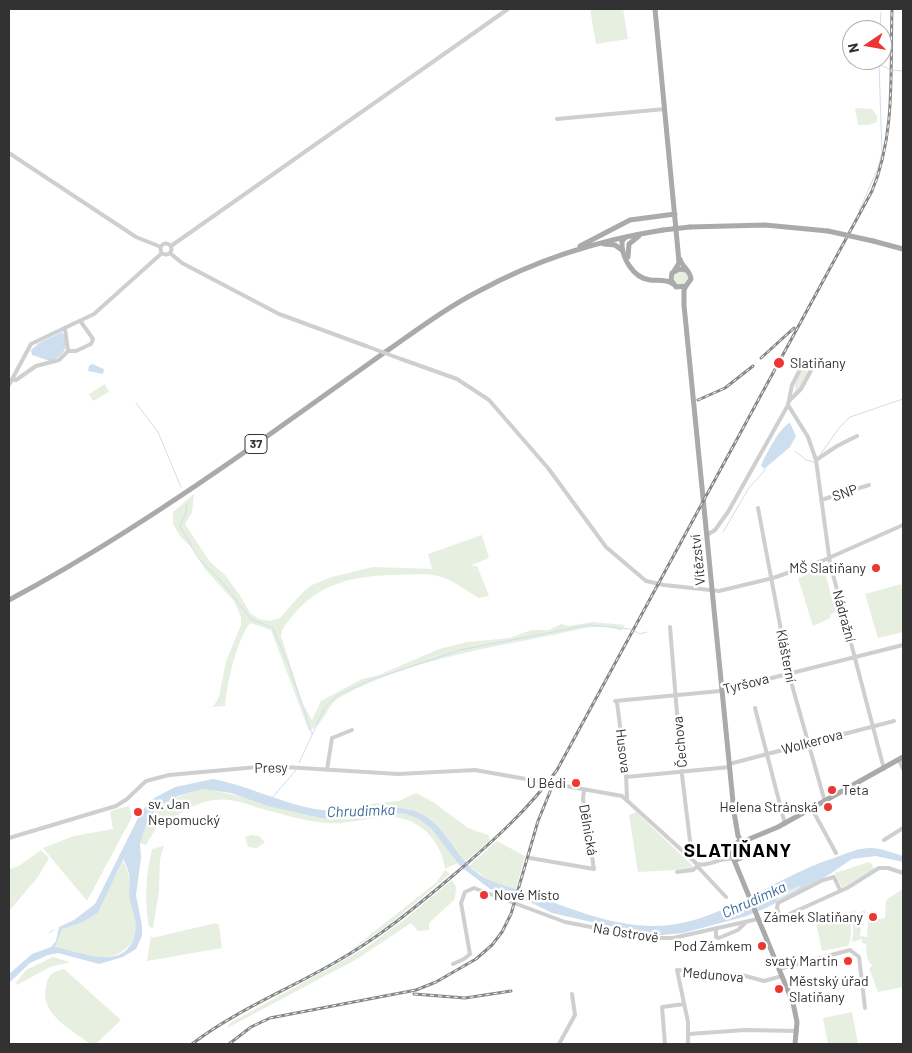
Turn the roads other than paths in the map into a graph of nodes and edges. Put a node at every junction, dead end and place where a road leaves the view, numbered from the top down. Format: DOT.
graph roads {
  1 [pos="508,9"];
  2 [pos="655,9"];
  3 [pos="665,109"];
  4 [pos="558,119"];
  5 [pos="9,152"];
  6 [pos="675,214"];
  7 [pos="649,232"];
  8 [pos="628,236"];
  9 [pos="594,245"];
  10 [pos="171,246"];
  11 [pos="161,247"];
  12 [pos="903,249"];
  13 [pos="678,251"];
  14 [pos="624,252"];
  15 [pos="162,253"];
  16 [pos="170,253"];
  17 [pos="562,255"];
  18 [pos="632,269"];
  19 [pos="686,270"];
  20 [pos="673,272"];
  21 [pos="655,280"];
  22 [pos="675,285"];
  23 [pos="686,286"];
  24 [pos="684,305"];
  25 [pos="81,322"];
  26 [pos="65,329"];
  27 [pos="68,351"];
  28 [pos="11,380"];
  29 [pos="9,385"];
  30 [pos="789,403"];
  31 [pos="857,436"];
  32 [pos="816,460"];
  33 [pos="869,485"];
  34 [pos="821,500"];
  35 [pos="758,508"];
  36 [pos="903,525"];
  37 [pos="707,535"];
  38 [pos="829,558"];
  39 [pos="771,579"];
  40 [pos="712,591"];
  41 [pos="9,600"];
  42 [pos="670,627"];
  43 [pos="903,645"];
  44 [pos="855,657"];
  45 [pos="789,673"];
  46 [pos="722,691"];
  47 [pos="676,696"];
  48 [pos="616,702"];
  49 [pos="755,708"];
  50 [pos="894,721"];
  51 [pos="873,726"];
  52 [pos="352,730"];
  53 [pos="807,743"];
  54 [pos="767,754"];
  55 [pos="901,758"];
  56 [pos="730,766"];
  57 [pos="884,769"];
  58 [pos="903,769"];
  59 [pos="327,770"];
  60 [pos="682,772"];
  61 [pos="626,777"];
  62 [pos="584,790"];
  63 [pos="627,799"];
  64 [pos="825,802"];
  65 [pos="812,809"];
  66 [pos="734,812"];
  67 [pos="785,824"];
  68 [pos="903,828"];
  69 [pos="766,834"];
  70 [pos="9,838"];
  71 [pos="884,840"];
  72 [pos="742,842"];
  73 [pos="734,848"];
  74 [pos="744,851"];
  75 [pos="836,853"];
  76 [pos="689,856"];
  77 [pos="530,858"];
  78 [pos="741,858"];
  79 [pos="733,859"];
  80 [pos="714,861"];
  81 [pos="699,866"];
  82 [pos="677,872"];
  83 [pos="903,873"];
  84 [pos="744,883"];
  85 [pos="840,890"];
  86 [pos="726,897"];
  87 [pos="780,918"];
  88 [pos="758,920"];
  89 [pos="745,923"];
  90 [pos="716,928"];
  91 [pos="453,964"];
  92 [pos="779,969"];
  93 [pos="782,976"];
  94 [pos="572,994"];
  95 [pos="684,1004"];
  96 [pos="864,1008"];
  97 [pos="689,1034"];
  98 [pos="796,1034"];
  99 [pos="559,1044"];
  100 [pos="665,1044"];
  101 [pos="688,1044"];
  102 [pos="795,1044"];
  1 -- 10 [label="street"];
  2 -- 3 [label="main road"];
  3 -- 4 [label="street"];
  3 -- 6 [label="main road"];
  5 -- 11 [label="street"];
  6 -- 13 [label="main road"];
  6 -- 17 [label="main road"];
  7 -- 8 [label="main road, 37"];
  7 -- 12 [label="main road, 37, bridge"];
  7 -- 18 [label="main road"];
  8 -- 9 [label="main road, 37"];
  8 -- 14 [label="main road"];
  9 -- 14 [label="main road"];
  9 -- 17 [label="main road, 37"];
  10 -- 11 [label="street"];
  10 -- 16 [label="street"];
  11 -- 15 [label="street"];
  13 -- 19 [label="main road"];
  13 -- 20 [label="main road"];
  14 -- 18 [label="main road"];
  15 -- 16 [label="street"];
  15 -- 25 [label="street"];
  16 -- 40 [label="street, bridge"];
  17 -- 41 [label="main road, 37"];
  18 -- 21 [label="main road"];
  19 -- 20 [label="main road"];
  19 -- 23 [label="main road"];
  20 -- 21 [label="main road"];
  20 -- 22 [label="main road"];
  21 -- 22 [label="main road"];
  22 -- 23 [label="main road"];
  22 -- 24 [label="main road"];
  23 -- 24 [label="main road"];
  24 -- 37 [label="main road, Vítězství"];
  25 -- 26 [label="street"];
  25 -- 27 [label="street"];
  26 -- 27 [label="street"];
  26 -- 28 [label="street"];
  27 -- 28 [label="street"];
  28 -- 29 [label="street"];
  30 -- 30 [label="street"];
  30 -- 32 [label="street, Nádražní"];
  30 -- 37 [label="street"];
  31 -- 32 [label="street"];
  32 -- 34 [label="street, Nádražní"];
  33 -- 34 [label="street, SNP"];
  34 -- 38 [label="street, Nádražní"];
  35 -- 39 [label="street, Klášterní"];
  36 -- 38 [label="street"];
  37 -- 40 [label="main road, Vítězství"];
  38 -- 39 [label="street"];
  38 -- 44 [label="street, Nádražní"];
  39 -- 40 [label="street"];
  39 -- 45 [label="street, Klášterní"];
  40 -- 46 [label="main road, Vítězství"];
  42 -- 47 [label="street, Čechova"];
  43 -- 44 [label="street, Tyršova"];
  44 -- 45 [label="street, Tyršova"];
  44 -- 51 [label="street, Nádražní"];
  45 -- 46 [label="street, Tyršova"];
  45 -- 53 [label="street, Klášterní"];
  46 -- 47 [label="street, Tyršova"];
  46 -- 56 [label="main road, Vítězství"];
  47 -- 48 [label="street, Tyršova"];
  47 -- 60 [label="street, Čechova"];
  48 -- 61 [label="street, Husova"];
  49 -- 54 [label="street"];
  50 -- 51 [label="street, Wolkerova"];
  51 -- 53 [label="street, Wolkerova"];
  51 -- 57 [label="street, Nádražní"];
  52 -- 59 [label="street"];
  53 -- 54 [label="street, Wolkerova"];
  53 -- 64 [label="street, Klášterní"];
  54 -- 56 [label="street, Wolkerova"];
  54 -- 67 [label="street"];
  55 -- 57 [label="main road"];
  55 -- 58 [label="street"];
  56 -- 60 [label="street, Wolkerova"];
  56 -- 66 [label="main road, Vítězství"];
  57 -- 64 [label="main road"];
  59 -- 62 [label="street, Presy"];
  59 -- 70 [label="street, Presy"];
  60 -- 61 [label="street, Wolkerova"];
  60 -- 76 [label="street, Čechova"];
  61 -- 63 [label="street, Husova"];
  62 -- 63 [label="street, Presy"];
  62 -- 77 [label="street, Dělnická"];
  63 -- 76 [label="street"];
  64 -- 65 [label="main road"];
  65 -- 67 [label="main road"];
  65 -- 75 [label="street"];
  66 -- 72 [label="main road, Vítězství"];
  66 -- 73 [label="main road, Vítězství"];
  67 -- 69 [label="main road"];
  68 -- 71 [label="street"];
  69 -- 72 [label="main road"];
  69 -- 74 [label="main road"];
  72 -- 73 [label="main road"];
  72 -- 74 [label="main road, Vítězství"];
  73 -- 79 [label="main road, Vítězství"];
  73 -- 80 [label="street"];
  74 -- 78 [label="main road"];
  76 -- 81 [label="street"];
  78 -- 79 [label="main road"];
  78 -- 84 [label="main road"];
  79 -- 80 [label="street"];
  79 -- 84 [label="main road"];
  80 -- 81 [label="street"];
  81 -- 82 [label="street"];
  81 -- 86 [label="street"];
  83 -- 85 [label="street, Na Ostrově"];
  84 -- 88 [label="main road"];
  85 -- 87 [label="street, Na Ostrově"];
  85 -- 87 [label="street"];
  87 -- 88 [label="street, Na Ostrově"];
  88 -- 89 [label="street, Na Ostrově"];
  88 -- 92 [label="main road"];
  89 -- 90 [label="street, Na Ostrově"];
  89 -- 90 [label="street, Na Ostrově"];
  90 -- 91 [label="street, Na Ostrově"];
  92 -- 93 [label="main road"];
  92 -- 96 [label="street"];
  93 -- 95 [label="street, Medunova"];
  93 -- 98 [label="main road"];
  94 -- 99 [label="street"];
  95 -- 97 [label="street, Medunova"];
  95 -- 100 [label="street"];
  97 -- 98 [label="street"];
  97 -- 101 [label="street, Medunova"];
  98 -- 102 [label="main road"];
}
